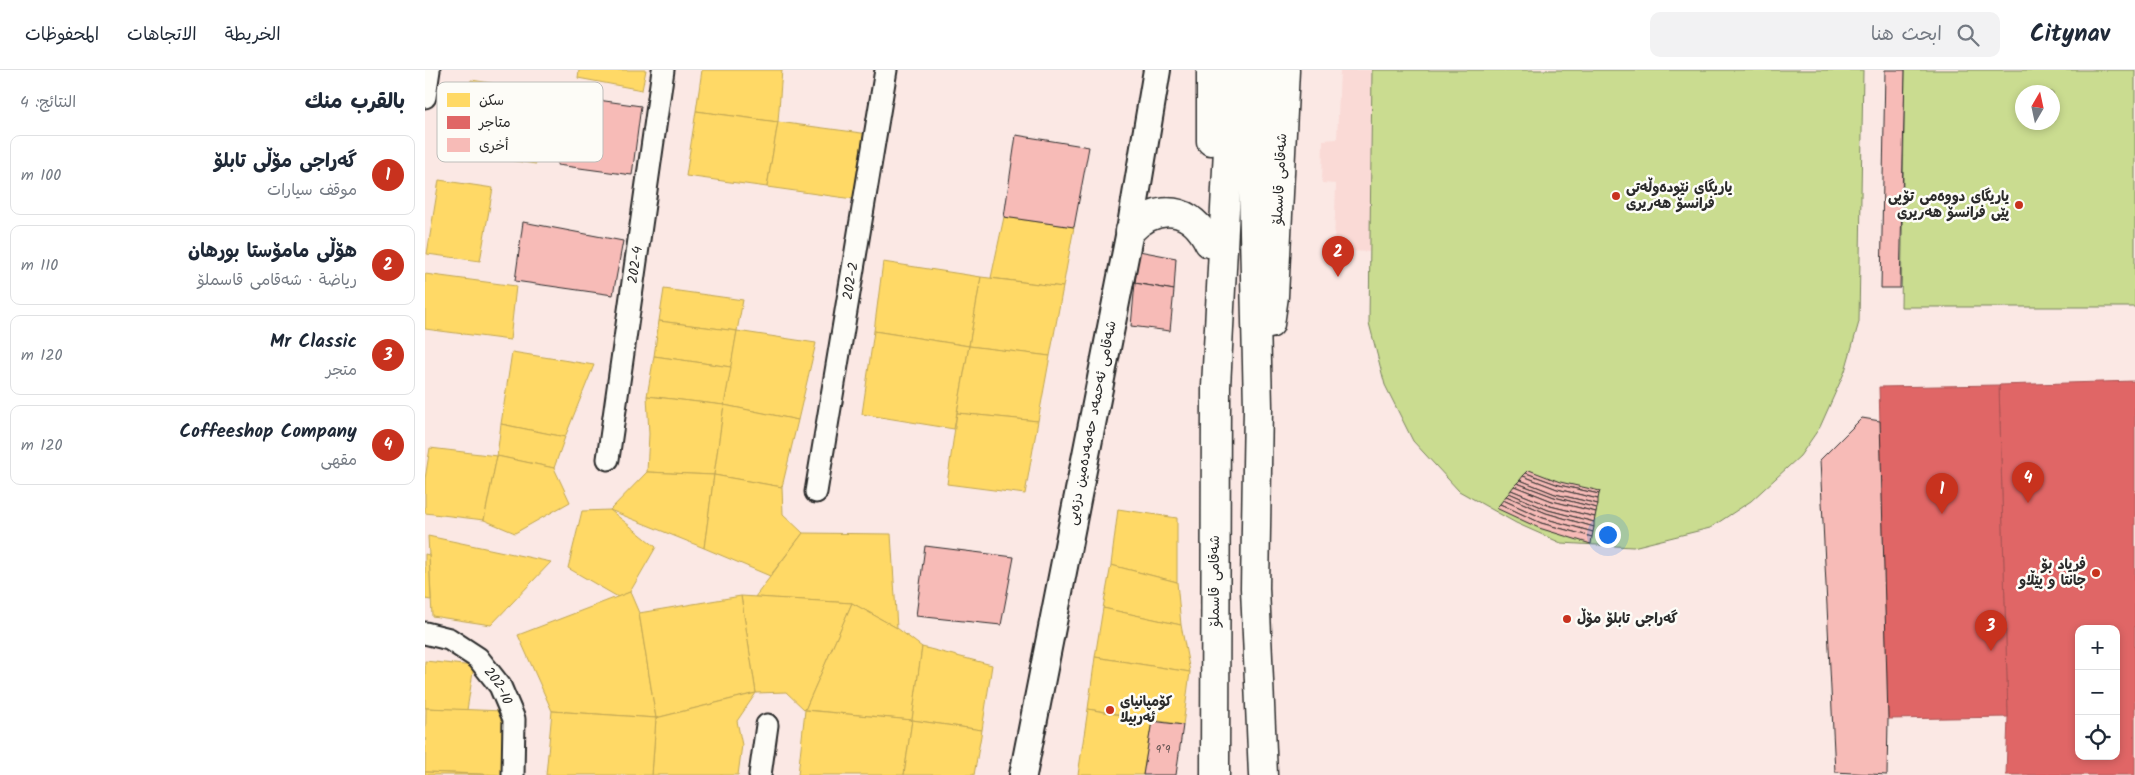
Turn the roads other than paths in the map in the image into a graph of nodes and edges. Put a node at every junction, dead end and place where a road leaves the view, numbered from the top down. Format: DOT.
graph roads {
  1 [pos="429,70"];
  2 [pos="663,70"];
  3 [pos="886,70"];
  4 [pos="1157,70"];
  5 [pos="1211,70"];
  6 [pos="1232,70"];
  7 [pos="1259,70"];
  8 [pos="1285,70"];
  9 [pos="425,97"];
  10 [pos="1131,231"];
  11 [pos="1209,243"];
  12 [pos="1216,388"];
  13 [pos="1258,407"];
  14 [pos="608,459"];
  15 [pos="816,492"];
  16 [pos="425,634"];
  17 [pos="767,725"];
  18 [pos="513,775"];
  19 [pos="760,775"];
  20 [pos="1023,775"];
  21 [pos="1215,775"];
  22 [pos="1263,775"];
  1 -- 9 [label="street"];
  2 -- 14 [label="street, 202-4"];
  3 -- 15 [label="street, 202-2"];
  4 -- 10 [label="street, شەقامی ئەحمەد حەمەدەمین دزەیی"];
  5 -- 11 [label="main road, شەقامی قاسملۆ"];
  6 -- 12 [label="main road, شەقامی قاسملۆ"];
  7 -- 13 [label="main road, شەقامی قاسملۆ"];
  8 -- 13 [label="main road, شەقامی قاسملۆ"];
  10 -- 11 [label="main road"];
  10 -- 20 [label="street, شەقامی ئەحمەد حەمەدەمین دزەیی"];
  11 -- 12 [label="main road, شەقامی قاسملۆ"];
  12 -- 21 [label="main road, شەقامی قاسملۆ"];
  13 -- 22 [label="main road, شەقامی قاسملۆ"];
  16 -- 18 [label="street, 202-10"];
  17 -- 19 [label="street"];
}
